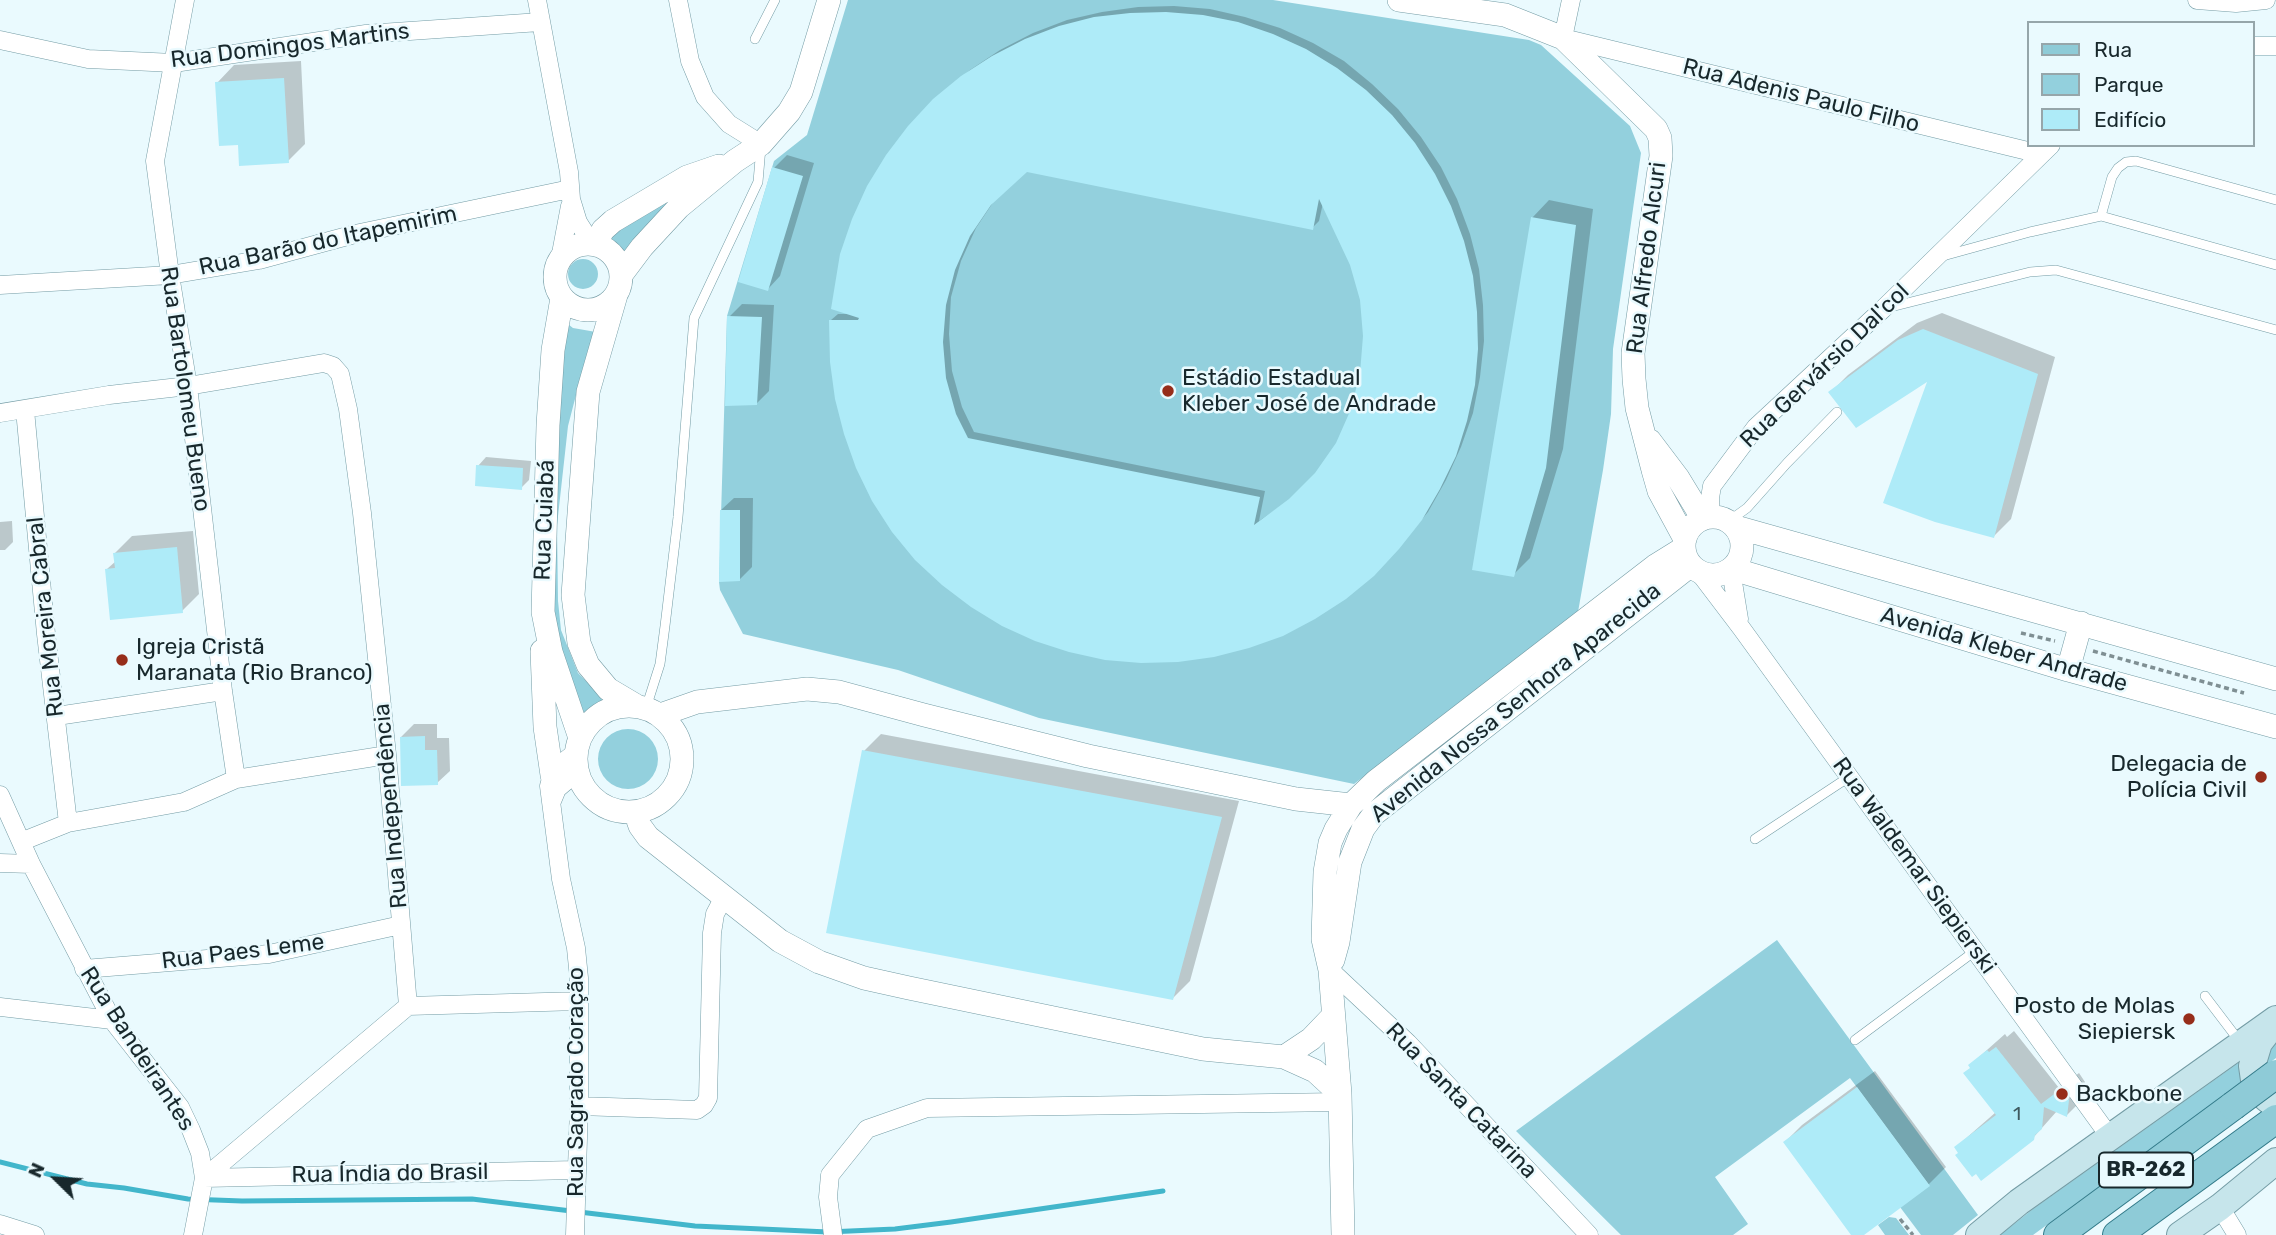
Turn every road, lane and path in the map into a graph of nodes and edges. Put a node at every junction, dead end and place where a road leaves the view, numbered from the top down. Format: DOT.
graph roads {
  1 [pos="185,0"];
  2 [pos="537,0"];
  3 [pos="678,0"];
  4 [pos="775,0"];
  5 [pos="829,0"];
  6 [pos="1399,0"];
  7 [pos="1571,0"];
  8 [pos="2197,0"];
  9 [pos="2266,0"];
  10 [pos="2236,1"];
  11 [pos="540,22"];
  12 [pos="1563,38"];
  13 [pos="755,39"];
  14 [pos="0,40"];
  15 [pos="2255,46"];
  16 [pos="2276,46"];
  17 [pos="174,63"];
  18 [pos="761,144"];
  19 [pos="2028,146"];
  20 [pos="2046,150"];
  21 [pos="735,161"];
  22 [pos="571,194"];
  23 [pos="2276,200"];
  24 [pos="2101,216"];
  25 [pos="594,244"];
  26 [pos="560,259"];
  27 [pos="1935,259"];
  28 [pos="2276,265"];
  29 [pos="170,275"];
  30 [pos="0,285"];
  31 [pos="618,285"];
  32 [pos="562,298"];
  33 [pos="1883,309"];
  34 [pos="2276,330"];
  35 [pos="188,386"];
  36 [pos="25,410"];
  37 [pos="1837,412"];
  38 [pos="0,413"];
  39 [pos="1644,433"];
  40 [pos="1720,521"];
  41 [pos="1689,556"];
  42 [pos="1732,569"];
  43 [pos="543,612"];
  44 [pos="2081,623"];
  45 [pos="1742,629"];
  46 [pos="2013,631"];
  47 [pos="2075,646"];
  48 [pos="2068,670"];
  49 [pos="2276,679"];
  50 [pos="223,691"];
  51 [pos="2249,694"];
  52 [pos="647,710"];
  53 [pos="57,716"];
  54 [pos="2276,727"];
  55 [pos="577,754"];
  56 [pos="387,755"];
  57 [pos="552,775"];
  58 [pos="1849,777"];
  59 [pos="236,779"];
  60 [pos="0,795"];
  61 [pos="551,805"];
  62 [pos="1351,805"];
  63 [pos="635,812"];
  64 [pos="68,823"];
  65 [pos="1755,839"];
  66 [pos="23,841"];
  67 [pos="0,863"];
  68 [pos="31,864"];
  69 [pos="724,897"];
  70 [pos="401,925"];
  71 [pos="1976,951"];
  72 [pos="84,969"];
  73 [pos="1330,970"];
  74 [pos="2205,996"];
  75 [pos="579,1001"];
  76 [pos="408,1006"];
  77 [pos="0,1007"];
  78 [pos="1333,1016"];
  79 [pos="112,1020"];
  80 [pos="2276,1020"];
  81 [pos="1855,1040"];
  82 [pos="2241,1044"];
  83 [pos="1284,1057"];
  84 [pos="2276,1074"];
  85 [pos="1340,1098"];
  86 [pos="579,1106"];
  87 [pos="2276,1106"];
  88 [pos="2266,1126"];
  89 [pos="2110,1137"];
  90 [pos="2274,1164"];
  91 [pos="576,1170"];
  92 [pos="204,1178"];
  93 [pos="2220,1207"];
  94 [pos="1900,1219"];
  95 [pos="0,1224"];
  96 [pos="35,1235"];
  97 [pos="193,1235"];
  98 [pos="575,1235"];
  99 [pos="833,1235"];
  100 [pos="1343,1235"];
  101 [pos="1588,1235"];
  102 [pos="1913,1235"];
  103 [pos="1979,1235"];
  104 [pos="2058,1235"];
  105 [pos="2117,1235"];
  106 [pos="2180,1235"];
  107 [pos="2237,1235"];
  1 -- 17 [label="street, Rua Bartolomeu Bueno"];
  2 -- 11 [label="street"];
  3 -- 18 [label="street"];
  4 -- 13 [label="lane"];
  5 -- 18 [label="street"];
  6 -- 12 [label="street"];
  7 -- 12 [label="street"];
  8 -- 10 [label="street"];
  9 -- 10 [label="street"];
  11 -- 17 [label="street, Rua Domingos Martins"];
  11 -- 22 [label="street"];
  12 -- 19 [label="street, Rua Adenis Paulo Filho"];
  12 -- 39 [label="street, Rua Alfredo Alcuri"];
  14 -- 17 [label="street, Rua Domingos Martins"];
  15 -- 16 [label="street"];
  17 -- 29 [label="street, Rua Bartolomeu Bueno"];
  18 -- 21 [label="street"];
  18 -- 52 [label="lane"];
  20 -- 27 [label="street, Rua Gervársio Dal'col"];
  21 -- 25 [label="street"];
  21 -- 31 [label="street"];
  22 -- 25 [label="street"];
  22 -- 26 [label="street"];
  22 -- 29 [label="street, Rua Barão do Itapemirim"];
  23 -- 24 [label="lane"];
  24 -- 27 [label="lane, Rua Gervársio Dal'col"];
  24 -- 28 [label="lane"];
  25 -- 26 [label="street"];
  25 -- 31 [label="street"];
  26 -- 32 [label="street"];
  27 -- 33 [label="street, Rua Gervársio Dal'col"];
  29 -- 30 [label="street, Rua Barão do Itapemirim"];
  29 -- 35 [label="street, Rua Bartolomeu Bueno"];
  31 -- 32 [label="street"];
  31 -- 52 [label="street, Rua Cuiabá"];
  32 -- 43 [label="street, Rua Cuiabá"];
  33 -- 34 [label="lane"];
  33 -- 40 [label="street, Rua Gervársio Dal'col"];
  35 -- 36 [label="street, Rua Independência"];
  35 -- 50 [label="street, Rua Bartolomeu Bueno"];
  35 -- 56 [label="street, Rua Independência"];
  36 -- 38 [label="street, Rua Independência"];
  36 -- 53 [label="street, Rua Moreira Cabral"];
  37 -- 40 [label="lane"];
  39 -- 40 [label="street, Rua Alfredo Alcuri"];
  39 -- 41 [label="street, Rua Alfredo Alcuri"];
  40 -- 41 [label="street"];
  40 -- 42 [label="street"];
  40 -- 44 [label="street, Avenida Kleber Andrade"];
  41 -- 42 [label="street"];
  41 -- 45 [label="street, Rua Waldemar Siepierski"];
  41 -- 62 [label="street, Avenida Nossa Senhora Aparecida"];
  41 -- 73 [label="street, Avenida Nossa Senhora Aparecida"];
  42 -- 45 [label="street, Rua Waldemar Siepierski"];
  42 -- 48 [label="street, Avenida Kleber Andrade"];
  43 -- 55 [label="street, Rua Cuiabá"];
  43 -- 57 [label="street"];
  44 -- 47 [label="street"];
  44 -- 49 [label="street, Avenida Kleber Andrade"];
  45 -- 58 [label="street, Rua Waldemar Siepierski"];
  46 -- 47 [label="path"];
  47 -- 48 [label="street"];
  47 -- 51 [label="path"];
  48 -- 54 [label="street, Avenida Kleber Andrade"];
  50 -- 53 [label="street"];
  50 -- 59 [label="street, Rua Bartolomeu Bueno"];
  52 -- 55 [label="street"];
  52 -- 62 [label="street"];
  52 -- 63 [label="street"];
  53 -- 64 [label="street, Rua Moreira Cabral"];
  55 -- 57 [label="street"];
  55 -- 61 [label="street"];
  55 -- 63 [label="street"];
  56 -- 59 [label="street"];
  56 -- 70 [label="street, Rua Independência"];
  57 -- 61 [label="street, Rua Sagrado Coração"];
  58 -- 65 [label="lane"];
  58 -- 71 [label="street, Rua Waldemar Siepierski"];
  59 -- 64 [label="street"];
  60 -- 66 [label="street, Rua Bandeirantes"];
  61 -- 75 [label="street, Rua Sagrado Coração"];
  62 -- 73 [label="street, Avenida Nossa Senhora Aparecida"];
  63 -- 69 [label="street"];
  64 -- 66 [label="street"];
  66 -- 68 [label="street, Rua Bandeirantes"];
  67 -- 68 [label="street"];
  68 -- 72 [label="street, Rua Bandeirantes"];
  69 -- 83 [label="street"];
  69 -- 86 [label="street"];
  70 -- 72 [label="street, Rua Paes Leme"];
  70 -- 76 [label="street, Rua Independência"];
  71 -- 81 [label="lane"];
  71 -- 89 [label="street, Rua Waldemar Siepierski"];
  72 -- 79 [label="street, Rua Bandeirantes"];
  73 -- 78 [label="street"];
  73 -- 101 [label="street, Rua Santa Catarina"];
  74 -- 82 [label="lane"];
  75 -- 76 [label="street"];
  75 -- 86 [label="street, Rua Sagrado Coração"];
  76 -- 92 [label="street"];
  77 -- 79 [label="street"];
  78 -- 83 [label="street"];
  78 -- 85 [label="street"];
  79 -- 92 [label="street, Rua Bandeirantes"];
  80 -- 82 [label="main road, BR-262"];
  80 -- 87 [label="main road"];
  82 -- 89 [label="main road, BR-262"];
  83 -- 85 [label="street"];
  84 -- 104 [label="main road, BR-262, bridge"];
  85 -- 99 [label="street"];
  85 -- 100 [label="street"];
  86 -- 91 [label="street, Rua Sagrado Coração"];
  88 -- 105 [label="main road, BR-262"];
  89 -- 103 [label="main road, BR-262"];
  90 -- 93 [label="main road, BR-262"];
  91 -- 92 [label="street, Rua Índia do Brasil"];
  91 -- 98 [label="street, Rua Sagrado Coração"];
  92 -- 97 [label="street, Rua Bandeirantes"];
  93 -- 106 [label="main road, BR-262"];
  93 -- 107 [label="street"];
  94 -- 102 [label="path"];
  95 -- 96 [label="street"];
}
